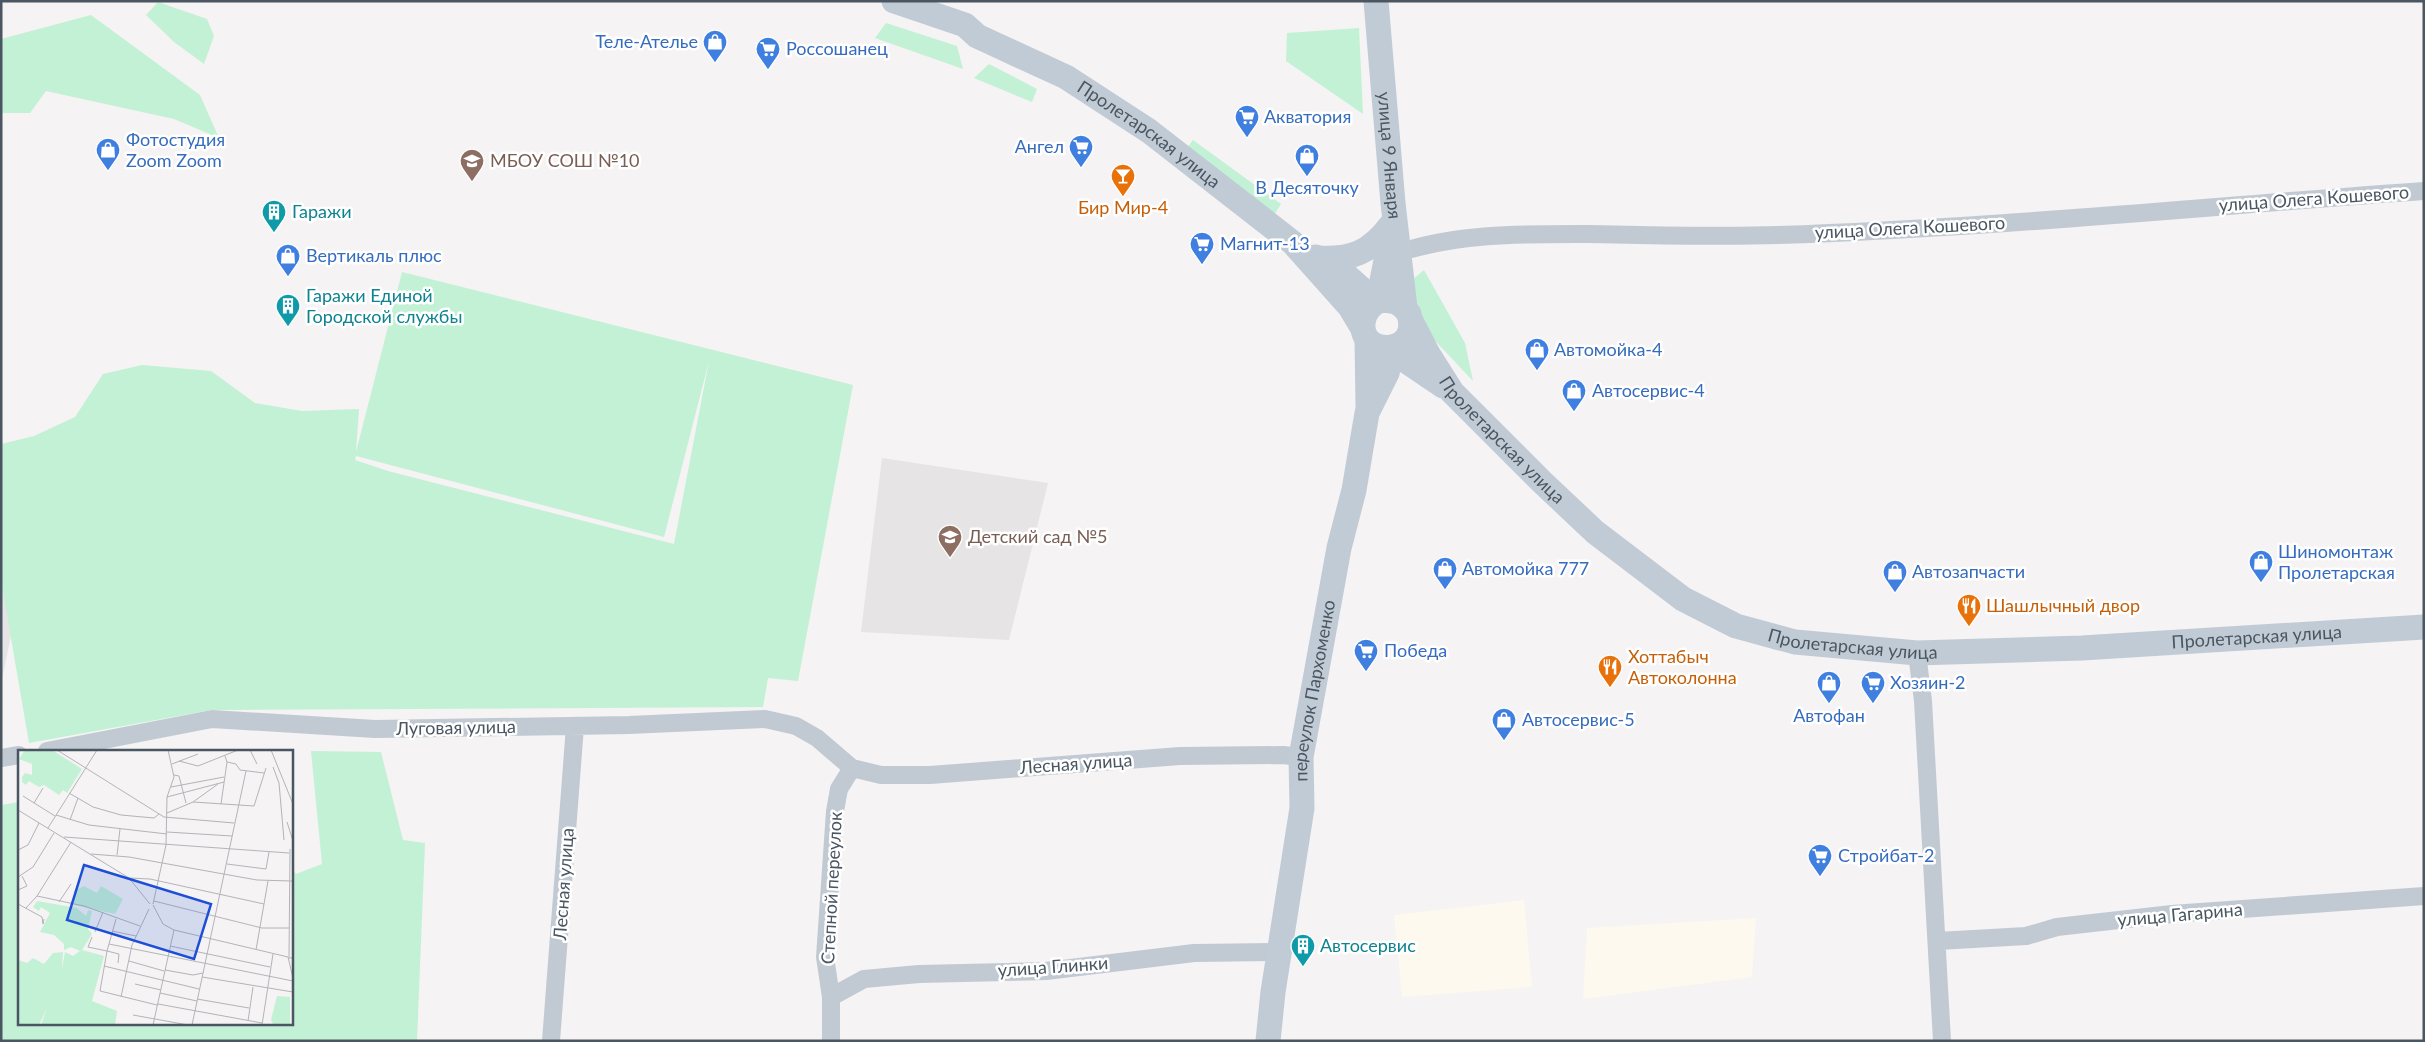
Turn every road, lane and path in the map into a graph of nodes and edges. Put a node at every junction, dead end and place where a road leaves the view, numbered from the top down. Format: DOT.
graph roads {
  1 [pos="894,1"];
  2 [pos="1376,1"];
  3 [pos="2424,191"];
  4 [pos="1392,214"];
  5 [pos="1293,243"];
  6 [pos="1398,253"];
  7 [pos="1317,258"];
  8 [pos="1377,302"];
  9 [pos="1408,314"];
  10 [pos="1365,333"];
  11 [pos="1394,347"];
  12 [pos="1452,392"];
  13 [pos="1368,413"];
  14 [pos="2424,627"];
  15 [pos="1917,653"];
  16 [pos="575,726"];
  17 [pos="52,750"];
  18 [pos="18,756"];
  19 [pos="1302,757"];
  20 [pos="1,758"];
  21 [pos="852,768"];
  22 [pos="2424,896"];
  23 [pos="1938,941"];
  24 [pos="1280,952"];
  25 [pos="831,997"];
  26 [pos="551,1041"];
  27 [pos="831,1041"];
  28 [pos="1268,1041"];
  29 [pos="1942,1041"];
  1 -- 5 [label="main road, Пролетарская улица"];
  2 -- 4 [label="main road, улица 9 Января"];
  3 -- 6 [label="street, улица Олега Кошевого"];
  4 -- 6 [label="main road, улица 9 Января"];
  4 -- 7 [label="main road"];
  4 -- 8 [label="main road"];
  5 -- 7 [label="main road"];
  5 -- 10 [label="main road, Пролетарская улица"];
  6 -- 9 [label="main road, улица 9 Января"];
  7 -- 8 [label="main road"];
  8 -- 9 [label="main road"];
  8 -- 10 [label="main road"];
  9 -- 11 [label="main road"];
  9 -- 12 [label="main road, Пролетарская улица"];
  10 -- 11 [label="main road"];
  10 -- 13 [label="main road"];
  11 -- 12 [label="main road"];
  11 -- 13 [label="main road, переулок Пархоменко"];
  12 -- 15 [label="main road, Пролетарская улица"];
  13 -- 19 [label="main road, переулок Пархоменко"];
  14 -- 15 [label="main road, Пролетарская улица"];
  15 -- 23 [label="street"];
  16 -- 17 [label="street, Луговая улица"];
  16 -- 21 [label="street, Луговая улица"];
  16 -- 26 [label="street, Лесная улица"];
  18 -- 20 [label="street"];
  19 -- 21 [label="street, Лесная улица"];
  19 -- 24 [label="main road, переулок Пархоменко"];
  21 -- 25 [label="street, Степной переулок"];
  22 -- 23 [label="street, улица Гагарина"];
  23 -- 29 [label="street"];
  24 -- 25 [label="street, улица Глинки"];
  24 -- 28 [label="main road, переулок Пархоменко"];
  25 -- 27 [label="street, Степной переулок"];
}
